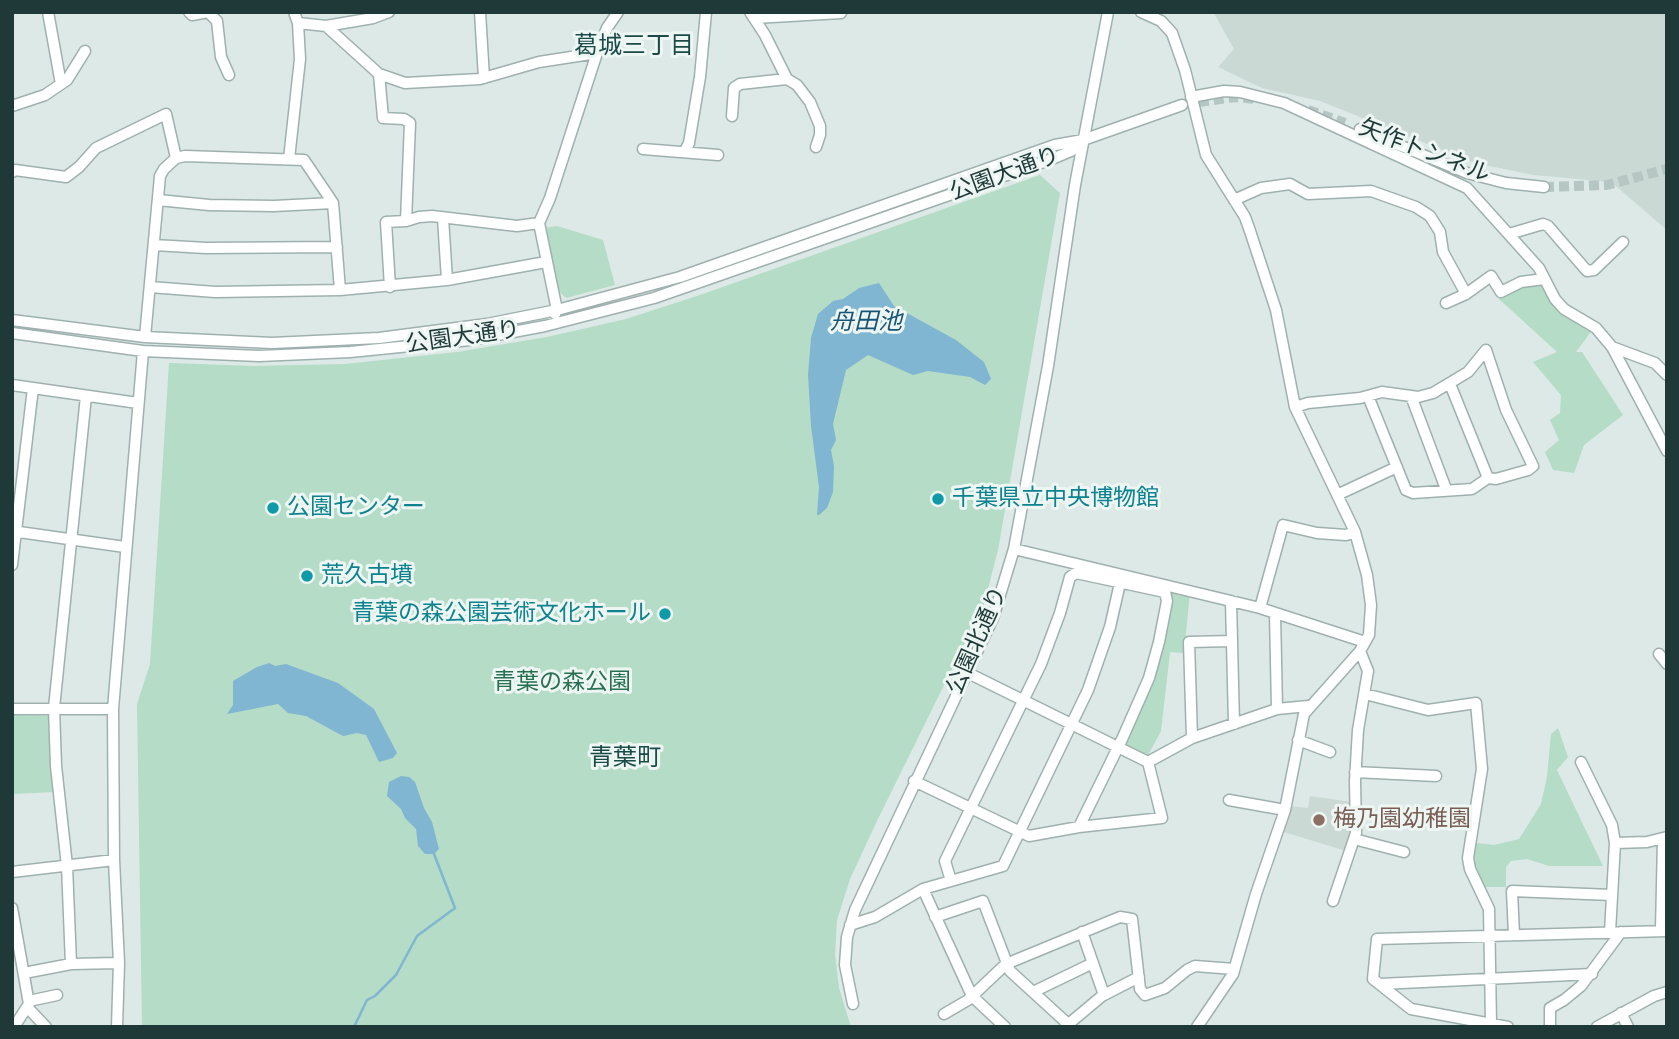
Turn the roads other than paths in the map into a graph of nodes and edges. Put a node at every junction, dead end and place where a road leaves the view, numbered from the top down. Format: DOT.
graph roads {
  1 [pos="48,12"];
  2 [pos="189,12"];
  3 [pos="388,12"];
  4 [pos="480,12"];
  5 [pos="618,12"];
  6 [pos="706,12"];
  7 [pos="1108,12"];
  8 [pos="1141,12"];
  9 [pos="841,13"];
  10 [pos="753,15"];
  11 [pos="296,18"];
  12 [pos="326,26"];
  13 [pos="85,51"];
  14 [pos="597,53"];
  15 [pos="379,74"];
  16 [pos="229,75"];
  17 [pos="484,78"];
  18 [pos="787,79"];
  19 [pos="61,84"];
  20 [pos="1186,101"];
  21 [pos="12,106"];
  22 [pos="732,116"];
  23 [pos="1345,122"];
  24 [pos="1083,140"];
  25 [pos="816,147"];
  26 [pos="643,149"];
  27 [pos="685,151"];
  28 [pos="718,155"];
  29 [pos="176,158"];
  30 [pos="289,159"];
  31 [pos="12,172"];
  32 [pos="1544,187"];
  33 [pos="158,200"];
  34 [pos="1234,200"];
  35 [pos="333,203"];
  36 [pos="443,218"];
  37 [pos="406,221"];
  38 [pos="539,223"];
  39 [pos="1509,234"];
  40 [pos="1623,242"];
  41 [pos="153,245"];
  42 [pos="337,247"];
  43 [pos="546,262"];
  44 [pos="1544,279"];
  45 [pos="447,280"];
  46 [pos="150,287"];
  47 [pos="390,287"];
  48 [pos="340,290"];
  49 [pos="1466,294"];
  50 [pos="1446,303"];
  51 [pos="557,310"];
  52 [pos="575,318"];
  53 [pos="12,320"];
  54 [pos="550,325"];
  55 [pos="12,333"];
  56 [pos="145,337"];
  57 [pos="1612,347"];
  58 [pos="144,351"];
  59 [pos="1667,375"];
  60 [pos="1450,384"];
  61 [pos="12,385"];
  62 [pos="33,388"];
  63 [pos="86,396"];
  64 [pos="1368,396"];
  65 [pos="1411,396"];
  66 [pos="138,403"];
  67 [pos="1295,407"];
  68 [pos="1667,451"];
  69 [pos="1397,467"];
  70 [pos="1488,478"];
  71 [pos="1446,489"];
  72 [pos="1337,495"];
  73 [pos="14,531"];
  74 [pos="1355,532"];
  75 [pos="70,539"];
  76 [pos="125,547"];
  77 [pos="1014,549"];
  78 [pos="12,565"];
  79 [pos="1121,583"];
  80 [pos="1231,601"];
  81 [pos="1260,608"];
  82 [pos="1275,613"];
  83 [pos="1232,641"];
  84 [pos="1362,647"];
  85 [pos="1659,654"];
  86 [pos="1667,664"];
  87 [pos="966,672"];
  88 [pos="1365,694"];
  89 [pos="1023,701"];
  90 [pos="1308,706"];
  91 [pos="54,708"];
  92 [pos="12,709"];
  93 [pos="113,709"];
  94 [pos="1277,709"];
  95 [pos="1072,724"];
  96 [pos="1234,724"];
  97 [pos="1192,738"];
  98 [pos="1298,740"];
  99 [pos="1118,746"];
  100 [pos="1330,752"];
  101 [pos="1147,762"];
  102 [pos="1581,762"];
  103 [pos="1355,772"];
  104 [pos="1436,776"];
  105 [pos="914,781"];
  106 [pos="1229,800"];
  107 [pos="970,808"];
  108 [pos="1285,810"];
  109 [pos="1079,827"];
  110 [pos="1020,832"];
  111 [pos="1665,838"];
  112 [pos="1354,839"];
  113 [pos="1615,843"];
  114 [pos="1404,852"];
  115 [pos="114,860"];
  116 [pos="67,866"];
  117 [pos="12,872"];
  118 [pos="951,881"];
  119 [pos="923,889"];
  120 [pos="1612,895"];
  121 [pos="1333,901"];
  122 [pos="12,908"];
  123 [pos="934,917"];
  124 [pos="850,925"];
  125 [pos="1664,931"];
  126 [pos="1082,932"];
  127 [pos="1616,932"];
  128 [pos="1488,935"];
  129 [pos="1514,935"];
  130 [pos="119,963"];
  131 [pos="1093,963"];
  132 [pos="71,964"];
  133 [pos="1006,964"];
  134 [pos="1234,970"];
  135 [pos="24,973"];
  136 [pos="1591,974"];
  137 [pos="1139,977"];
  138 [pos="1490,980"];
  139 [pos="1380,984"];
  140 [pos="1033,992"];
  141 [pos="1667,992"];
  142 [pos="57,995"];
  143 [pos="1104,995"];
  144 [pos="972,996"];
  145 [pos="28,1004"];
  146 [pos="853,1004"];
  147 [pos="1621,1013"];
  148 [pos="944,1014"];
  149 [pos="1491,1023"];
  150 [pos="1067,1025"];
  151 [pos="14,1027"];
  152 [pos="46,1027"];
  153 [pos="117,1027"];
  154 [pos="1005,1027"];
  155 [pos="1196,1027"];
  156 [pos="1508,1027"];
  157 [pos="1550,1027"];
  158 [pos="1597,1027"];
  159 [pos="1628,1027"];
  1 -- 19 [label="street"];
  2 -- 16 [label="street"];
  3 -- 12 [label="street"];
  4 -- 17 [label="street"];
  5 -- 14 [label="street"];
  6 -- 27 [label="street"];
  7 -- 24 [label="street, 公園北通り"];
  8 -- 20 [label="street"];
  9 -- 10 [label="street"];
  10 -- 18 [label="street"];
  11 -- 12 [label="street"];
  11 -- 30 [label="street"];
  12 -- 15 [label="street"];
  13 -- 19 [label="street"];
  14 -- 17 [label="street"];
  14 -- 38 [label="street"];
  15 -- 17 [label="street"];
  15 -- 37 [label="street"];
  18 -- 22 [label="street"];
  18 -- 25 [label="street"];
  19 -- 21 [label="street"];
  20 -- 24 [label="street"];
  20 -- 34 [label="street"];
  20 -- 39 [label="street"];
  23 -- 32 [label="street, 矢作トンネル"];
  24 -- 51 [label="street, 公園大通り"];
  24 -- 52 [label="street, 公園大通り"];
  24 -- 77 [label="street, 公園北通り"];
  26 -- 27 [label="street"];
  27 -- 28 [label="street"];
  29 -- 30 [label="street"];
  29 -- 31 [label="street"];
  29 -- 33 [label="street"];
  30 -- 35 [label="street"];
  33 -- 35 [label="street"];
  33 -- 41 [label="street"];
  34 -- 49 [label="street"];
  34 -- 67 [label="street"];
  35 -- 42 [label="street"];
  36 -- 37 [label="street"];
  36 -- 38 [label="street"];
  36 -- 45 [label="street"];
  37 -- 47 [label="street"];
  38 -- 43 [label="street"];
  39 -- 40 [label="street"];
  39 -- 44 [label="street"];
  41 -- 42 [label="street"];
  41 -- 46 [label="street"];
  42 -- 48 [label="street"];
  43 -- 45 [label="street"];
  43 -- 51 [label="street"];
  44 -- 49 [label="street"];
  44 -- 57 [label="street"];
  45 -- 47 [label="street"];
  46 -- 48 [label="street"];
  46 -- 56 [label="street"];
  47 -- 48 [label="street"];
  49 -- 50 [label="street"];
  51 -- 52 [label="street"];
  51 -- 54 [label="street"];
  51 -- 56 [label="street, 公園大通り"];
  52 -- 54 [label="street, 公園大通り"];
  53 -- 56 [label="street, 公園大通り"];
  54 -- 58 [label="street, 公園大通り"];
  55 -- 58 [label="street, 公園大通り"];
  57 -- 59 [label="street"];
  57 -- 68 [label="street"];
  58 -- 66 [label="street"];
  60 -- 65 [label="street"];
  60 -- 70 [label="street"];
  60 -- 70 [label="street"];
  61 -- 62 [label="street"];
  62 -- 63 [label="street"];
  62 -- 73 [label="street"];
  63 -- 66 [label="street"];
  63 -- 75 [label="street"];
  64 -- 65 [label="street"];
  64 -- 67 [label="street"];
  64 -- 69 [label="street"];
  65 -- 71 [label="street"];
  66 -- 76 [label="street"];
  67 -- 72 [label="street"];
  69 -- 71 [label="street"];
  69 -- 72 [label="street"];
  70 -- 71 [label="street"];
  72 -- 74 [label="street"];
  73 -- 75 [label="street"];
  73 -- 78 [label="street"];
  74 -- 81 [label="street"];
  74 -- 84 [label="street"];
  75 -- 76 [label="street"];
  75 -- 91 [label="street"];
  76 -- 93 [label="street"];
  77 -- 80 [label="street"];
  77 -- 87 [label="street, 公園北通り"];
  79 -- 89 [label="street"];
  79 -- 95 [label="street"];
  79 -- 99 [label="street"];
  80 -- 81 [label="street"];
  80 -- 83 [label="street"];
  81 -- 82 [label="street"];
  82 -- 84 [label="street"];
  82 -- 94 [label="street"];
  83 -- 96 [label="street"];
  83 -- 97 [label="street"];
  84 -- 88 [label="street"];
  84 -- 90 [label="street"];
  85 -- 86 [label="street"];
  87 -- 89 [label="street"];
  87 -- 105 [label="street, 公園北通り"];
  88 -- 103 [label="street"];
  88 -- 128 [label="street"];
  89 -- 95 [label="street"];
  89 -- 107 [label="street"];
  90 -- 94 [label="street"];
  90 -- 98 [label="street"];
  91 -- 92 [label="street"];
  91 -- 93 [label="street"];
  91 -- 116 [label="street"];
  93 -- 115 [label="street"];
  94 -- 96 [label="street"];
  95 -- 99 [label="street"];
  95 -- 110 [label="street"];
  96 -- 97 [label="street"];
  97 -- 101 [label="street"];
  98 -- 100 [label="street"];
  98 -- 108 [label="street"];
  99 -- 101 [label="street"];
  99 -- 109 [label="street"];
  101 -- 109 [label="street"];
  102 -- 113 [label="street"];
  103 -- 104 [label="street"];
  103 -- 112 [label="street"];
  105 -- 107 [label="street"];
  105 -- 124 [label="street, 公園北通り"];
  106 -- 108 [label="street"];
  107 -- 110 [label="street"];
  107 -- 118 [label="street"];
  108 -- 134 [label="street"];
  109 -- 110 [label="street"];
  110 -- 118 [label="street"];
  111 -- 113 [label="street"];
  111 -- 125 [label="street"];
  112 -- 114 [label="street"];
  112 -- 121 [label="street"];
  113 -- 120 [label="street"];
  115 -- 116 [label="street"];
  115 -- 130 [label="street"];
  116 -- 117 [label="street"];
  116 -- 132 [label="street"];
  118 -- 119 [label="street"];
  119 -- 123 [label="street"];
  119 -- 124 [label="street"];
  120 -- 127 [label="street"];
  120 -- 129 [label="street"];
  122 -- 135 [label="street"];
  123 -- 133 [label="street"];
  123 -- 144 [label="street"];
  124 -- 146 [label="street, 公園北通り"];
  125 -- 127 [label="street"];
  126 -- 131 [label="street"];
  126 -- 133 [label="street"];
  126 -- 137 [label="street"];
  127 -- 129 [label="street"];
  127 -- 136 [label="street"];
  128 -- 129 [label="street"];
  128 -- 138 [label="street"];
  128 -- 139 [label="street"];
  130 -- 132 [label="street"];
  130 -- 153 [label="street"];
  131 -- 140 [label="street"];
  131 -- 143 [label="street"];
  132 -- 135 [label="street"];
  133 -- 140 [label="street"];
  133 -- 144 [label="street"];
  134 -- 137 [label="street"];
  134 -- 155 [label="street"];
  135 -- 145 [label="street"];
  136 -- 138 [label="street"];
  136 -- 157 [label="street"];
  137 -- 143 [label="street"];
  138 -- 139 [label="street"];
  138 -- 149 [label="street"];
  139 -- 149 [label="street"];
  140 -- 150 [label="street"];
  141 -- 147 [label="street"];
  142 -- 145 [label="street"];
  143 -- 150 [label="street"];
  144 -- 148 [label="street"];
  144 -- 154 [label="street"];
  145 -- 151 [label="street"];
  145 -- 152 [label="street"];
  147 -- 158 [label="street"];
  147 -- 159 [label="street"];
  149 -- 156 [label="street"];
}
